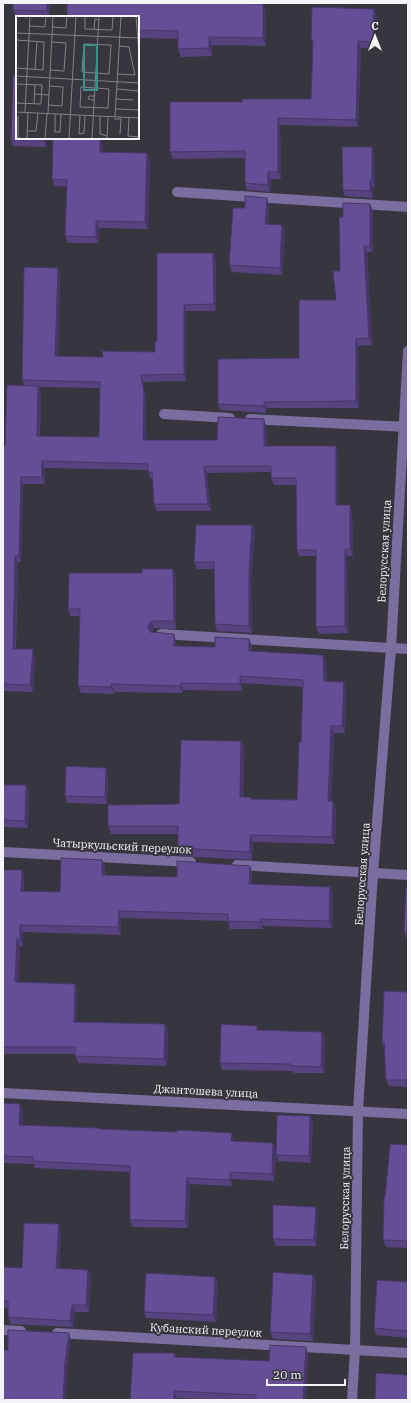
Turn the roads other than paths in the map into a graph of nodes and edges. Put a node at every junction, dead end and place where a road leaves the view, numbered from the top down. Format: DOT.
graph roads {
  1 [pos="176,192"];
  2 [pos="408,207"];
  3 [pos="408,351"];
  4 [pos="164,414"];
  5 [pos="406,427"];
  6 [pos="158,634"];
  7 [pos="391,648"];
  8 [pos="408,649"];
  9 [pos="3,852"];
  10 [pos="200,863"];
  11 [pos="224,864"];
  12 [pos="373,873"];
  13 [pos="408,875"];
  14 [pos="3,1093"];
  15 [pos="358,1111"];
  16 [pos="408,1114"];
  17 [pos="3,1330"];
  18 [pos="34,1332"];
  19 [pos="50,1333"];
  20 [pos="356,1350"];
  21 [pos="408,1353"];
  22 [pos="352,1400"];
  1 -- 2 [label="street"];
  3 -- 5 [label="street, Белорусская улица"];
  4 -- 5 [label="street"];
  5 -- 7 [label="street, Белорусская улица"];
  6 -- 7 [label="street"];
  7 -- 8 [label="street"];
  7 -- 12 [label="street, Белорусская улица"];
  9 -- 10 [label="street, Чатыркульский переулок"];
  11 -- 12 [label="street"];
  12 -- 13 [label="street"];
  12 -- 15 [label="street, Белорусская улица"];
  14 -- 15 [label="street, Джантошева улица"];
  15 -- 16 [label="street, Джантошева улица"];
  15 -- 20 [label="street, Белорусская улица"];
  17 -- 18 [label="street"];
  19 -- 20 [label="street, Кубанский переулок"];
  20 -- 21 [label="street, Кубанский переулок"];
  20 -- 22 [label="street, Белорусская улица"];
}
